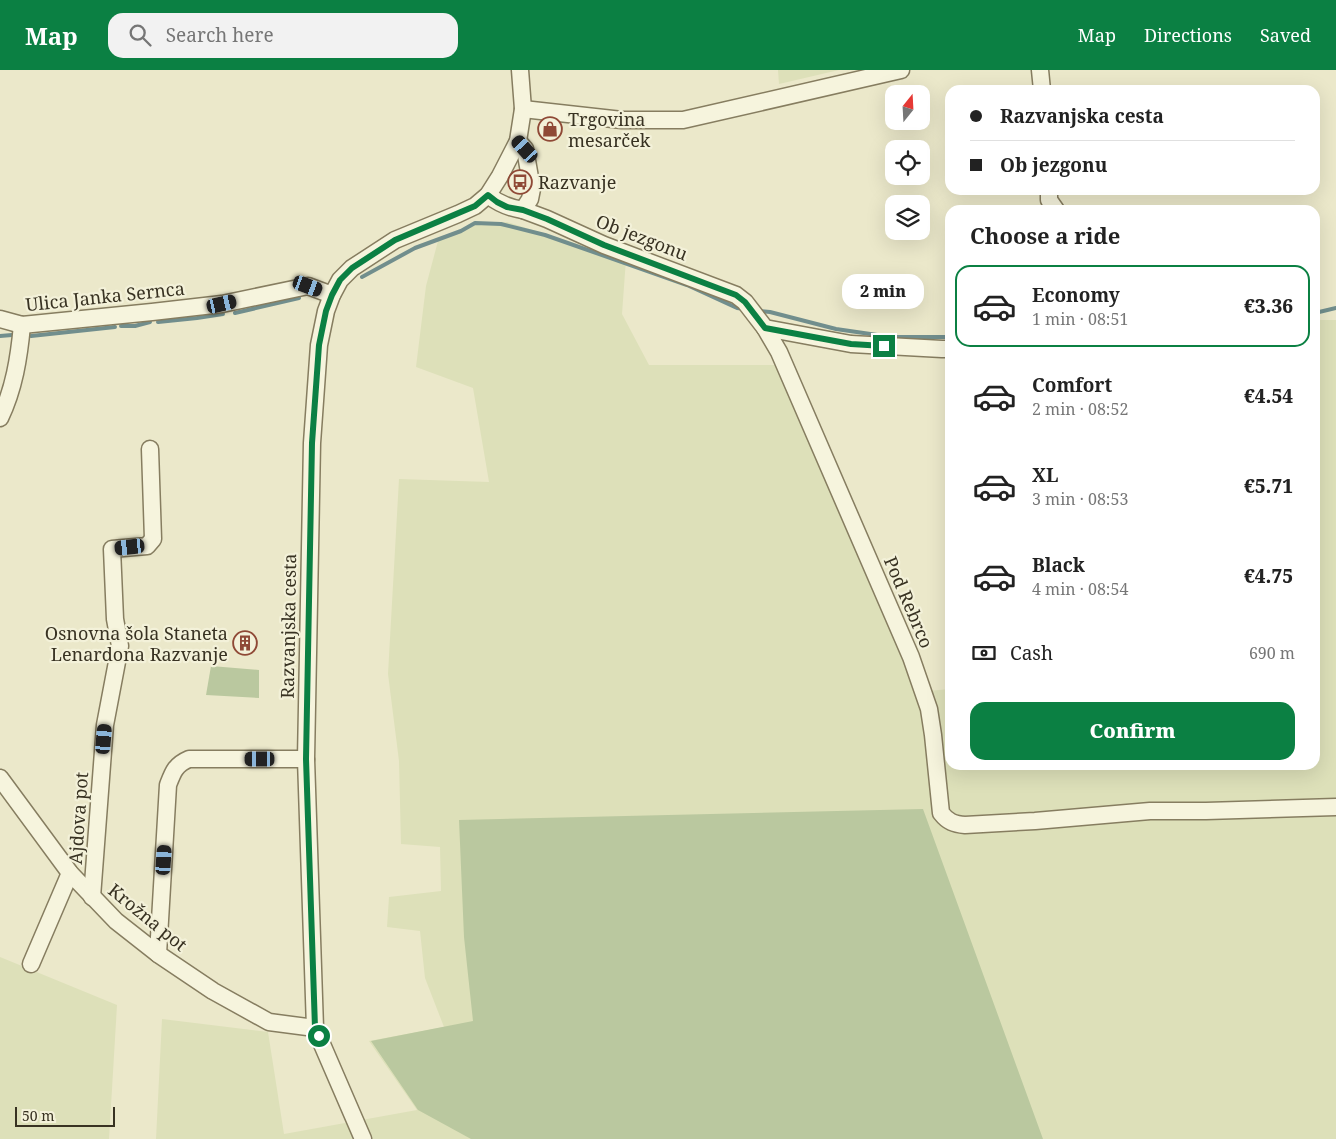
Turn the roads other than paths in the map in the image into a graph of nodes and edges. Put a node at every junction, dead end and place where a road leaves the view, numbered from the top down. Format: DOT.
graph roads {
  1 [pos="520,70"];
  2 [pos="901,70"];
  3 [pos="1040,70"];
  4 [pos="1042,85"];
  5 [pos="523,109"];
  6 [pos="518,141"];
  7 [pos="488,195"];
  8 [pos="523,210"];
  9 [pos="332,295"];
  10 [pos="745,302"];
  11 [pos="0,319"];
  12 [pos="761,322"];
  13 [pos="22,325"];
  14 [pos="945,350"];
  15 [pos="0,418"];
  16 [pos="150,449"];
  17 [pos="306,759"];
  18 [pos="0,778"];
  19 [pos="1336,807"];
  20 [pos="70,873"];
  21 [pos="92,897"];
  22 [pos="158,954"];
  23 [pos="31,964"];
  24 [pos="315,1028"];
  25 [pos="363,1139"];
  1 -- 5 [label="street, Razvanjska cesta"];
  2 -- 5 [label="street"];
  3 -- 4 [label="street"];
  5 -- 6 [label="street, Razvanjska cesta"];
  6 -- 7 [label="street, Razvanjska cesta"];
  6 -- 8 [label="street"];
  7 -- 8 [label="street"];
  7 -- 9 [label="street, Razvanjska cesta"];
  8 -- 10 [label="street, Ob jezgonu"];
  9 -- 13 [label="street, Ulica Janka Sernca"];
  9 -- 17 [label="street, Razvanjska cesta"];
  10 -- 12 [label="street, Pod Rebrco"];
  11 -- 13 [label="street, Ulica Janka Sernca"];
  12 -- 14 [label="street"];
  12 -- 19 [label="street, Pod Rebrco"];
  13 -- 15 [label="street"];
  16 -- 21 [label="street, Ajdova pot"];
  17 -- 22 [label="street"];
  17 -- 24 [label="street, Razvanjska cesta"];
  18 -- 20 [label="street, Krožna pot"];
  20 -- 21 [label="street, Krožna pot"];
  20 -- 23 [label="street"];
  21 -- 22 [label="street, Krožna pot"];
  22 -- 24 [label="street, Krožna pot"];
  24 -- 25 [label="street, Razvanjska cesta"];
}
